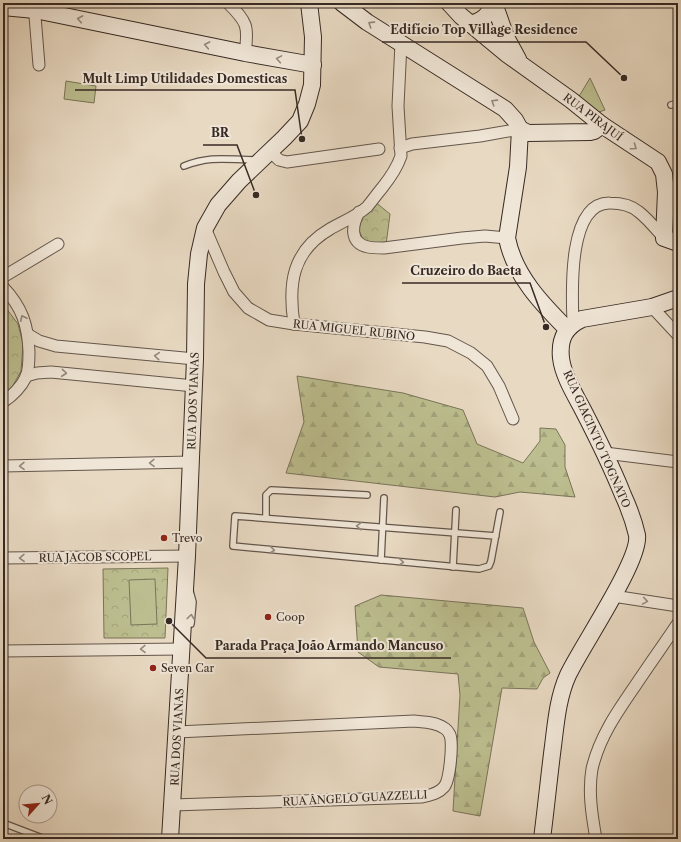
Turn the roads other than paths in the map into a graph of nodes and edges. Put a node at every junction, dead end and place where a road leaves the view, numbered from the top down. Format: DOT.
graph roads {
  1 [pos="228,3"];
  2 [pos="309,3"];
  3 [pos="342,3"];
  4 [pos="448,3"];
  5 [pos="493,3"];
  6 [pos="34,6"];
  7 [pos="3,7"];
  8 [pos="470,24"];
  9 [pos="401,43"];
  10 [pos="245,53"];
  11 [pos="521,64"];
  12 [pos="40,65"];
  13 [pos="313,65"];
  14 [pos="678,103"];
  15 [pos="671,105"];
  16 [pos="581,108"];
  17 [pos="602,125"];
  18 [pos="520,129"];
  19 [pos="400,148"];
  20 [pos="379,149"];
  21 [pos="266,156"];
  22 [pos="184,166"];
  23 [pos="359,212"];
  24 [pos="205,228"];
  25 [pos="507,238"];
  26 [pos="671,241"];
  27 [pos="58,244"];
  28 [pos="3,277"];
  29 [pos="3,287"];
  30 [pos="678,298"];
  31 [pos="652,307"];
  32 [pos="294,324"];
  33 [pos="570,326"];
  34 [pos="29,335"];
  35 [pos="678,335"];
  36 [pos="195,359"];
  37 [pos="26,376"];
  38 [pos="194,386"];
  39 [pos="3,402"];
  40 [pos="513,419"];
  41 [pos="605,453"];
  42 [pos="191,462"];
  43 [pos="678,462"];
  44 [pos="3,466"];
  45 [pos="367,495"];
  46 [pos="384,498"];
  47 [pos="456,510"];
  48 [pos="500,512"];
  49 [pos="266,518"];
  50 [pos="383,528"];
  51 [pos="454,533"];
  52 [pos="496,536"];
  53 [pos="187,556"];
  54 [pos="3,558"];
  55 [pos="381,560"];
  56 [pos="453,567"];
  57 [pos="186,582"];
  58 [pos="613,596"];
  59 [pos="678,606"];
  60 [pos="678,623"];
  61 [pos="189,634"];
  62 [pos="185,645"];
  63 [pos="3,651"];
  64 [pos="177,732"];
  65 [pos="173,805"];
  66 [pos="3,823"];
  67 [pos="45,839"];
  68 [pos="170,839"];
  69 [pos="542,839"];
  70 [pos="596,839"];
  1 -- 10 [label="street"];
  2 -- 13 [label="main road, RUA DOS VIANAS"];
  9 -- 3 [label="main road, one-way"];
  4 -- 8 [label="main road"];
  5 -- 8 [label="main road"];
  5 -- 11 [label="main road, RUA PIRAJUÍ"];
  6 -- 7 [label="main road"];
  10 -- 6 [label="main road, one-way"];
  6 -- 12 [label="street"];
  8 -- 11 [label="main road"];
  18 -- 9 [label="main road, one-way"];
  9 -- 19 [label="street"];
  13 -- 10 [label="main road, one-way"];
  11 -- 16 [label="main road, RUA PIRAJUÍ"];
  13 -- 21 [label="main road, RUA DOS VIANAS"];
  14 -- 15 [label="lane"];
  16 -- 17 [label="main road, RUA PIRAJUÍ"];
  16 -- 18 [label="main road"];
  17 -- 18 [label="main road"];
  17 -- 26 [label="main road, RUA PIRAJUÍ, one-way"];
  18 -- 19 [label="street"];
  18 -- 25 [label="main road"];
  19 -- 23 [label="street"];
  20 -- 21 [label="street"];
  21 -- 22 [label="lane"];
  21 -- 24 [label="main road, RUA DOS VIANAS"];
  23 -- 25 [label="street"];
  23 -- 32 [label="street"];
  24 -- 32 [label="street, RUA MIGUEL RUBINO"];
  24 -- 36 [label="main road, RUA DOS VIANAS"];
  25 -- 33 [label="main road"];
  26 -- 33 [label="street"];
  27 -- 28 [label="street"];
  34 -- 29 [label="street, one-way"];
  30 -- 31 [label="main road"];
  31 -- 33 [label="main road"];
  31 -- 35 [label="street"];
  32 -- 40 [label="street, RUA MIGUEL RUBINO"];
  33 -- 41 [label="main road, RUA GIACINTO TOGNATO"];
  36 -- 34 [label="street, one-way"];
  34 -- 37 [label="street"];
  36 -- 38 [label="main road, RUA DOS VIANAS"];
  37 -- 38 [label="street, one-way"];
  37 -- 39 [label="street"];
  38 -- 42 [label="main road, RUA DOS VIANAS"];
  41 -- 43 [label="street"];
  41 -- 58 [label="main road, RUA GIACINTO TOGNATO"];
  42 -- 44 [label="street, one-way"];
  42 -- 53 [label="main road, RUA DOS VIANAS"];
  45 -- 49 [label="lane"];
  46 -- 50 [label="lane"];
  47 -- 51 [label="lane"];
  48 -- 52 [label="lane"];
  50 -- 49 [label="lane, one-way"];
  49 -- 55 [label="lane, one-way"];
  50 -- 51 [label="lane"];
  50 -- 55 [label="lane"];
  51 -- 52 [label="lane"];
  51 -- 56 [label="lane"];
  52 -- 56 [label="lane"];
  53 -- 54 [label="street, RUA JACOB SCOPEL, one-way"];
  53 -- 57 [label="main road, RUA DOS VIANAS"];
  55 -- 56 [label="lane, one-way"];
  61 -- 57 [label="lane, one-way"];
  57 -- 62 [label="main road, RUA DOS VIANAS"];
  58 -- 59 [label="street, one-way"];
  58 -- 69 [label="main road, RUA GIACINTO TOGNATO"];
  60 -- 70 [label="street"];
  62 -- 63 [label="street, one-way"];
  62 -- 64 [label="main road, RUA DOS VIANAS"];
  64 -- 65 [label="main road, RUA DOS VIANAS"];
  64 -- 65 [label="street, RUA ÂNGELO GUAZZELLI"];
  65 -- 68 [label="main road, RUA DOS VIANAS"];
  66 -- 67 [label="lane"];
}
